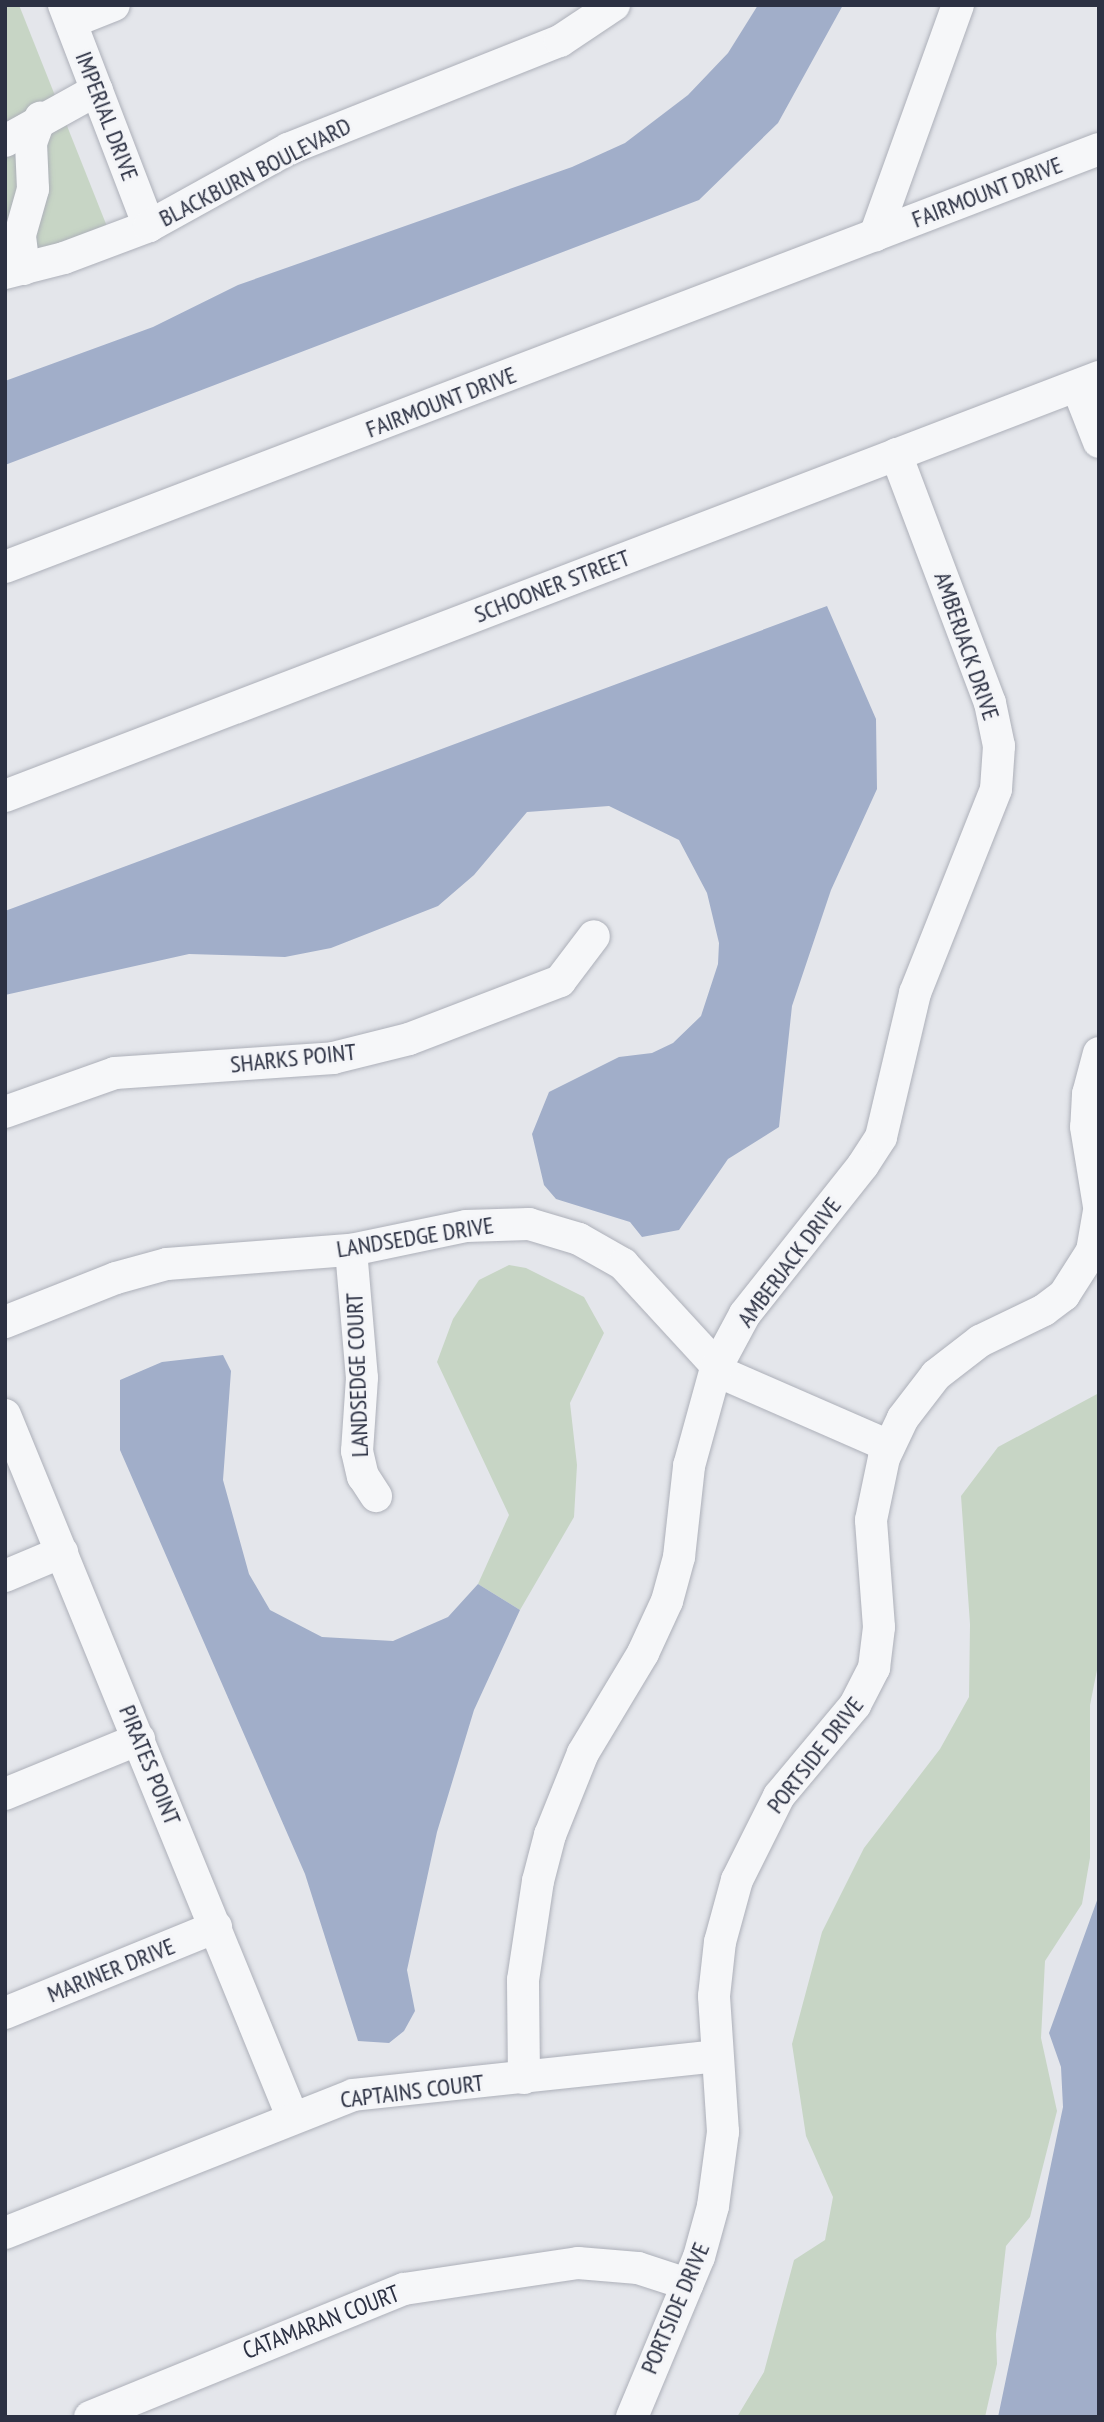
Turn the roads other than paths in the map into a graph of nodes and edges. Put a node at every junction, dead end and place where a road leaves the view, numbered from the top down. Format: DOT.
graph roads {
  1 [pos="114,5"];
  2 [pos="614,5"];
  3 [pos="958,5"];
  4 [pos="68,13"];
  5 [pos="97,90"];
  6 [pos="40,118"];
  7 [pos="5,141"];
  8 [pos="1099,149"];
  9 [pos="149,226"];
  10 [pos="875,235"];
  11 [pos="15,271"];
  12 [pos="1088,381"];
  13 [pos="1099,442"];
  14 [pos="896,454"];
  15 [pos="5,567"];
  16 [pos="5,796"];
  17 [pos="594,936"];
  18 [pos="1099,1053"];
  19 [pos="5,1112"];
  20 [pos="1099,1208"];
  21 [pos="351,1250"];
  22 [pos="5,1322"];
  23 [pos="716,1368"];
  24 [pos="5,1415"];
  25 [pos="889,1446"];
  26 [pos="376,1496"];
  27 [pos="62,1552"];
  28 [pos="5,1576"];
  29 [pos="139,1739"];
  30 [pos="5,1794"];
  31 [pos="216,1927"];
  32 [pos="5,2013"];
  33 [pos="716,2056"];
  34 [pos="524,2078"];
  35 [pos="292,2116"];
  36 [pos="5,2233"];
  37 [pos="687,2284"];
  38 [pos="90,2417"];
  39 [pos="632,2417"];
  1 -- 4 [label="street"];
  2 -- 9 [label="street, BLACKBURN BOULEVARD"];
  3 -- 10 [label="street, FAIRMOUNT DRIVE"];
  4 -- 5 [label="street, IMPERIAL DRIVE"];
  5 -- 6 [label="street"];
  5 -- 9 [label="street, IMPERIAL DRIVE"];
  6 -- 7 [label="street"];
  6 -- 11 [label="street"];
  8 -- 10 [label="street, FAIRMOUNT DRIVE"];
  9 -- 11 [label="street, BLACKBURN BOULEVARD"];
  10 -- 15 [label="street, FAIRMOUNT DRIVE"];
  12 -- 13 [label="street"];
  12 -- 14 [label="street, SCHOONER STREET"];
  14 -- 16 [label="street, SCHOONER STREET"];
  14 -- 23 [label="street, AMBERJACK DRIVE"];
  17 -- 19 [label="street, SHARKS POINT"];
  18 -- 20 [label="street, PORTSIDE DRIVE"];
  20 -- 25 [label="street, PORTSIDE DRIVE"];
  21 -- 22 [label="street, LANDSEDGE DRIVE"];
  21 -- 23 [label="street, LANDSEDGE DRIVE"];
  21 -- 26 [label="street, LANDSEDGE COURT"];
  23 -- 25 [label="street, LANDSEDGE DRIVE"];
  23 -- 34 [label="street, AMBERJACK DRIVE"];
  24 -- 27 [label="street, PIRATES POINT"];
  25 -- 33 [label="street, PORTSIDE DRIVE"];
  27 -- 28 [label="street"];
  27 -- 29 [label="street, PIRATES POINT"];
  29 -- 30 [label="street"];
  29 -- 31 [label="street, PIRATES POINT"];
  31 -- 32 [label="street, MARINER DRIVE"];
  31 -- 35 [label="street, PIRATES POINT"];
  33 -- 34 [label="street, CAPTAINS COURT"];
  33 -- 37 [label="street, PORTSIDE DRIVE"];
  34 -- 35 [label="street, CAPTAINS COURT"];
  35 -- 36 [label="street, CAPTAINS COURT"];
  37 -- 38 [label="street, CATAMARAN COURT"];
  37 -- 39 [label="street, PORTSIDE DRIVE"];
}
